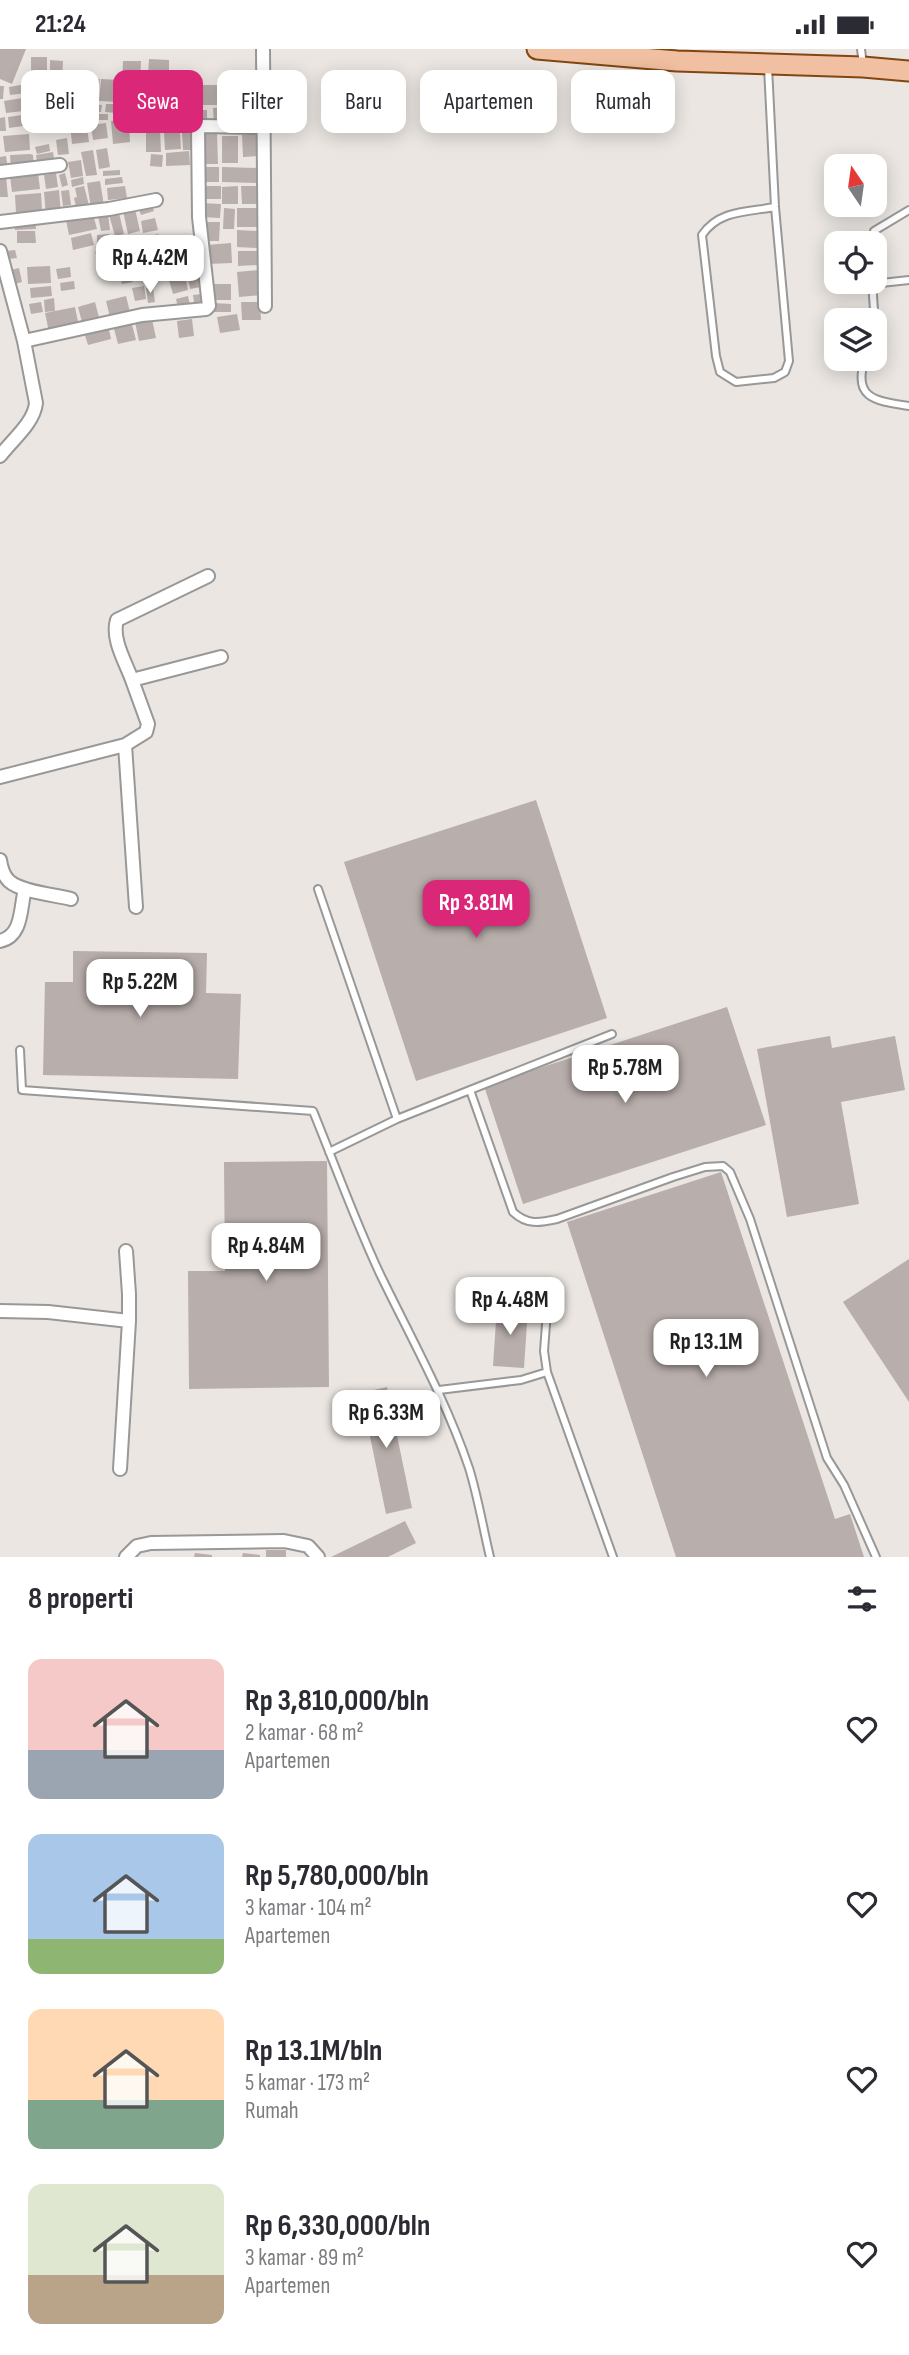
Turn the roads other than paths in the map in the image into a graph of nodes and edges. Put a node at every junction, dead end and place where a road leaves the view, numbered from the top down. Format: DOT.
graph roads {
  1 [pos="262,49"];
  2 [pos="537,49"];
  3 [pos="862,58"];
  4 [pos="768,64"];
  5 [pos="262,70"];
  6 [pos="909,71"];
  7 [pos="217,126"];
  8 [pos="262,133"];
  9 [pos="60,165"];
  10 [pos="0,172"];
  11 [pos="156,200"];
  12 [pos="775,207"];
  13 [pos="909,210"];
  14 [pos="0,222"];
  15 [pos="874,231"];
  16 [pos="0,251"];
  17 [pos="909,280"];
  18 [pos="887,282"];
  19 [pos="265,306"];
  20 [pos="24,341"];
  21 [pos="861,371"];
  22 [pos="909,406"];
  23 [pos="0,456"];
  24 [pos="208,576"];
  25 [pos="221,657"];
  26 [pos="132,680"];
  27 [pos="125,745"];
  28 [pos="0,777"];
  29 [pos="0,860"];
  30 [pos="25,889"];
  31 [pos="318,890"];
  32 [pos="71,899"];
  33 [pos="136,907"];
  34 [pos="0,941"];
  35 [pos="612,1034"];
  36 [pos="20,1050"];
  37 [pos="470,1090"];
  38 [pos="397,1119"];
  39 [pos="329,1152"];
  40 [pos="125,1251"];
  41 [pos="0,1311"];
  42 [pos="547,1311"];
  43 [pos="129,1321"];
  44 [pos="547,1372"];
  45 [pos="439,1390"];
  46 [pos="120,1469"];
  47 [pos="126,1557"];
  48 [pos="318,1557"];
  49 [pos="489,1557"];
  50 [pos="613,1557"];
  51 [pos="876,1557"];
  1 -- 5 [label="street"];
  2 -- 4 [label="main road"];
  3 -- 4 [label="main road"];
  3 -- 6 [label="main road"];
  4 -- 12 [label="lane"];
  7 -- 20 [label="street"];
  8 -- 19 [label="street"];
  9 -- 10 [label="street"];
  11 -- 14 [label="street"];
  12 -- 12 [label="lane"];
  13 -- 15 [label="lane"];
  16 -- 20 [label="street"];
  17 -- 18 [label="lane"];
  20 -- 23 [label="street"];
  21 -- 22 [label="lane"];
  24 -- 26 [label="street"];
  25 -- 26 [label="street"];
  26 -- 27 [label="street"];
  27 -- 28 [label="street"];
  27 -- 33 [label="street"];
  29 -- 30 [label="street"];
  30 -- 32 [label="street"];
  30 -- 34 [label="street"];
  31 -- 38 [label="lane"];
  35 -- 37 [label="lane"];
  36 -- 39 [label="lane"];
  37 -- 38 [label="lane"];
  37 -- 51 [label="lane"];
  38 -- 39 [label="lane"];
  39 -- 45 [label="lane"];
  40 -- 43 [label="street"];
  41 -- 43 [label="street"];
  42 -- 44 [label="lane"];
  43 -- 46 [label="street"];
  44 -- 45 [label="lane"];
  44 -- 50 [label="lane"];
  45 -- 49 [label="lane"];
  47 -- 48 [label="street"];
}
